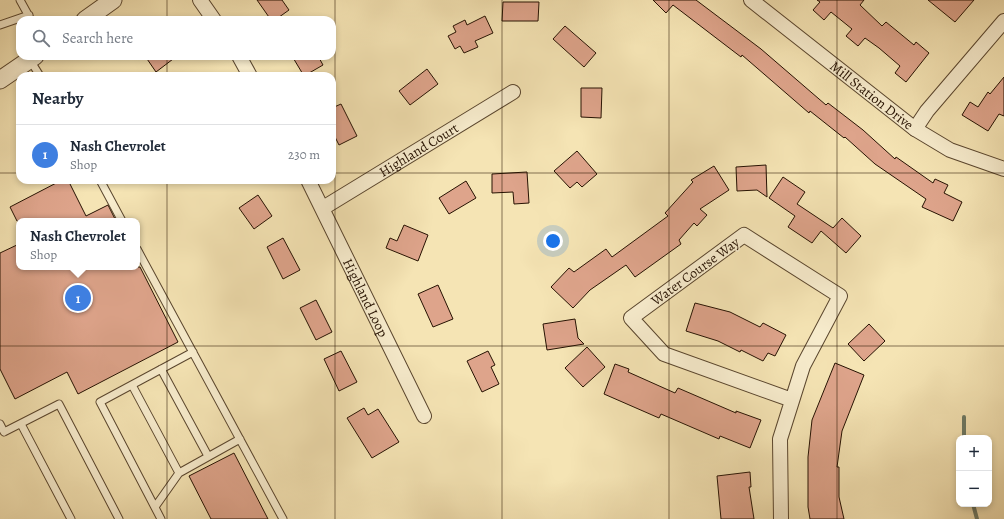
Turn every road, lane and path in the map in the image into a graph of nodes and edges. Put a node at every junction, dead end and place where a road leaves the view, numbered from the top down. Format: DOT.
graph roads {
  1 [pos="20,0"];
  2 [pos="113,0"];
  3 [pos="200,0"];
  4 [pos="751,0"];
  5 [pos="29,16"];
  6 [pos="91,16"];
  7 [pos="211,16"];
  8 [pos="16,21"];
  9 [pos="1004,21"];
  10 [pos="3,23"];
  11 [pos="29,60"];
  12 [pos="33,60"];
  13 [pos="241,60"];
  14 [pos="38,72"];
  15 [pos="248,72"];
  16 [pos="0,80"];
  17 [pos="513,92"];
  18 [pos="915,129"];
  19 [pos="1004,170"];
  20 [pos="102,184"];
  21 [pos="310,184"];
  22 [pos="323,208"];
  23 [pos="120,218"];
  24 [pos="140,255"];
  25 [pos="193,352"];
  26 [pos="161,369"];
  27 [pos="132,385"];
  28 [pos="792,400"];
  29 [pos="424,416"];
  30 [pos="0,424"];
  31 [pos="21,424"];
  32 [pos="240,439"];
  33 [pos="208,456"];
  34 [pos="179,472"];
  35 [pos="155,507"];
  36 [pos="71,519"];
  37 [pos="119,519"];
  38 [pos="161,519"];
  39 [pos="283,519"];
  40 [pos="781,519"];
  1 -- 5 [label="lane"];
  2 -- 6 [label="street"];
  3 -- 7 [label="street"];
  4 -- 18 [label="street, Mill Station Drive"];
  8 -- 10 [label="lane"];
  9 -- 18 [label="street"];
  11 -- 16 [label="street"];
  12 -- 14 [label="lane"];
  13 -- 15 [label="street"];
  17 -- 22 [label="street, Highland Court"];
  18 -- 19 [label="street, Mill Station Drive"];
  20 -- 23 [label="lane"];
  21 -- 22 [label="street, Highland Loop"];
  22 -- 29 [label="street, Highland Loop"];
  24 -- 25 [label="lane"];
  25 -- 26 [label="lane"];
  25 -- 32 [label="lane"];
  26 -- 27 [label="lane"];
  26 -- 33 [label="lane"];
  27 -- 34 [label="lane"];
  27 -- 35 [label="lane"];
  28 -- 28 [label="street, Water Course Way"];
  28 -- 40 [label="street, Water Course Way"];
  30 -- 31 [label="lane"];
  31 -- 36 [label="lane"];
  31 -- 37 [label="lane"];
  32 -- 33 [label="lane"];
  32 -- 39 [label="lane"];
  33 -- 34 [label="lane"];
  34 -- 35 [label="lane"];
  35 -- 38 [label="lane"];
}
